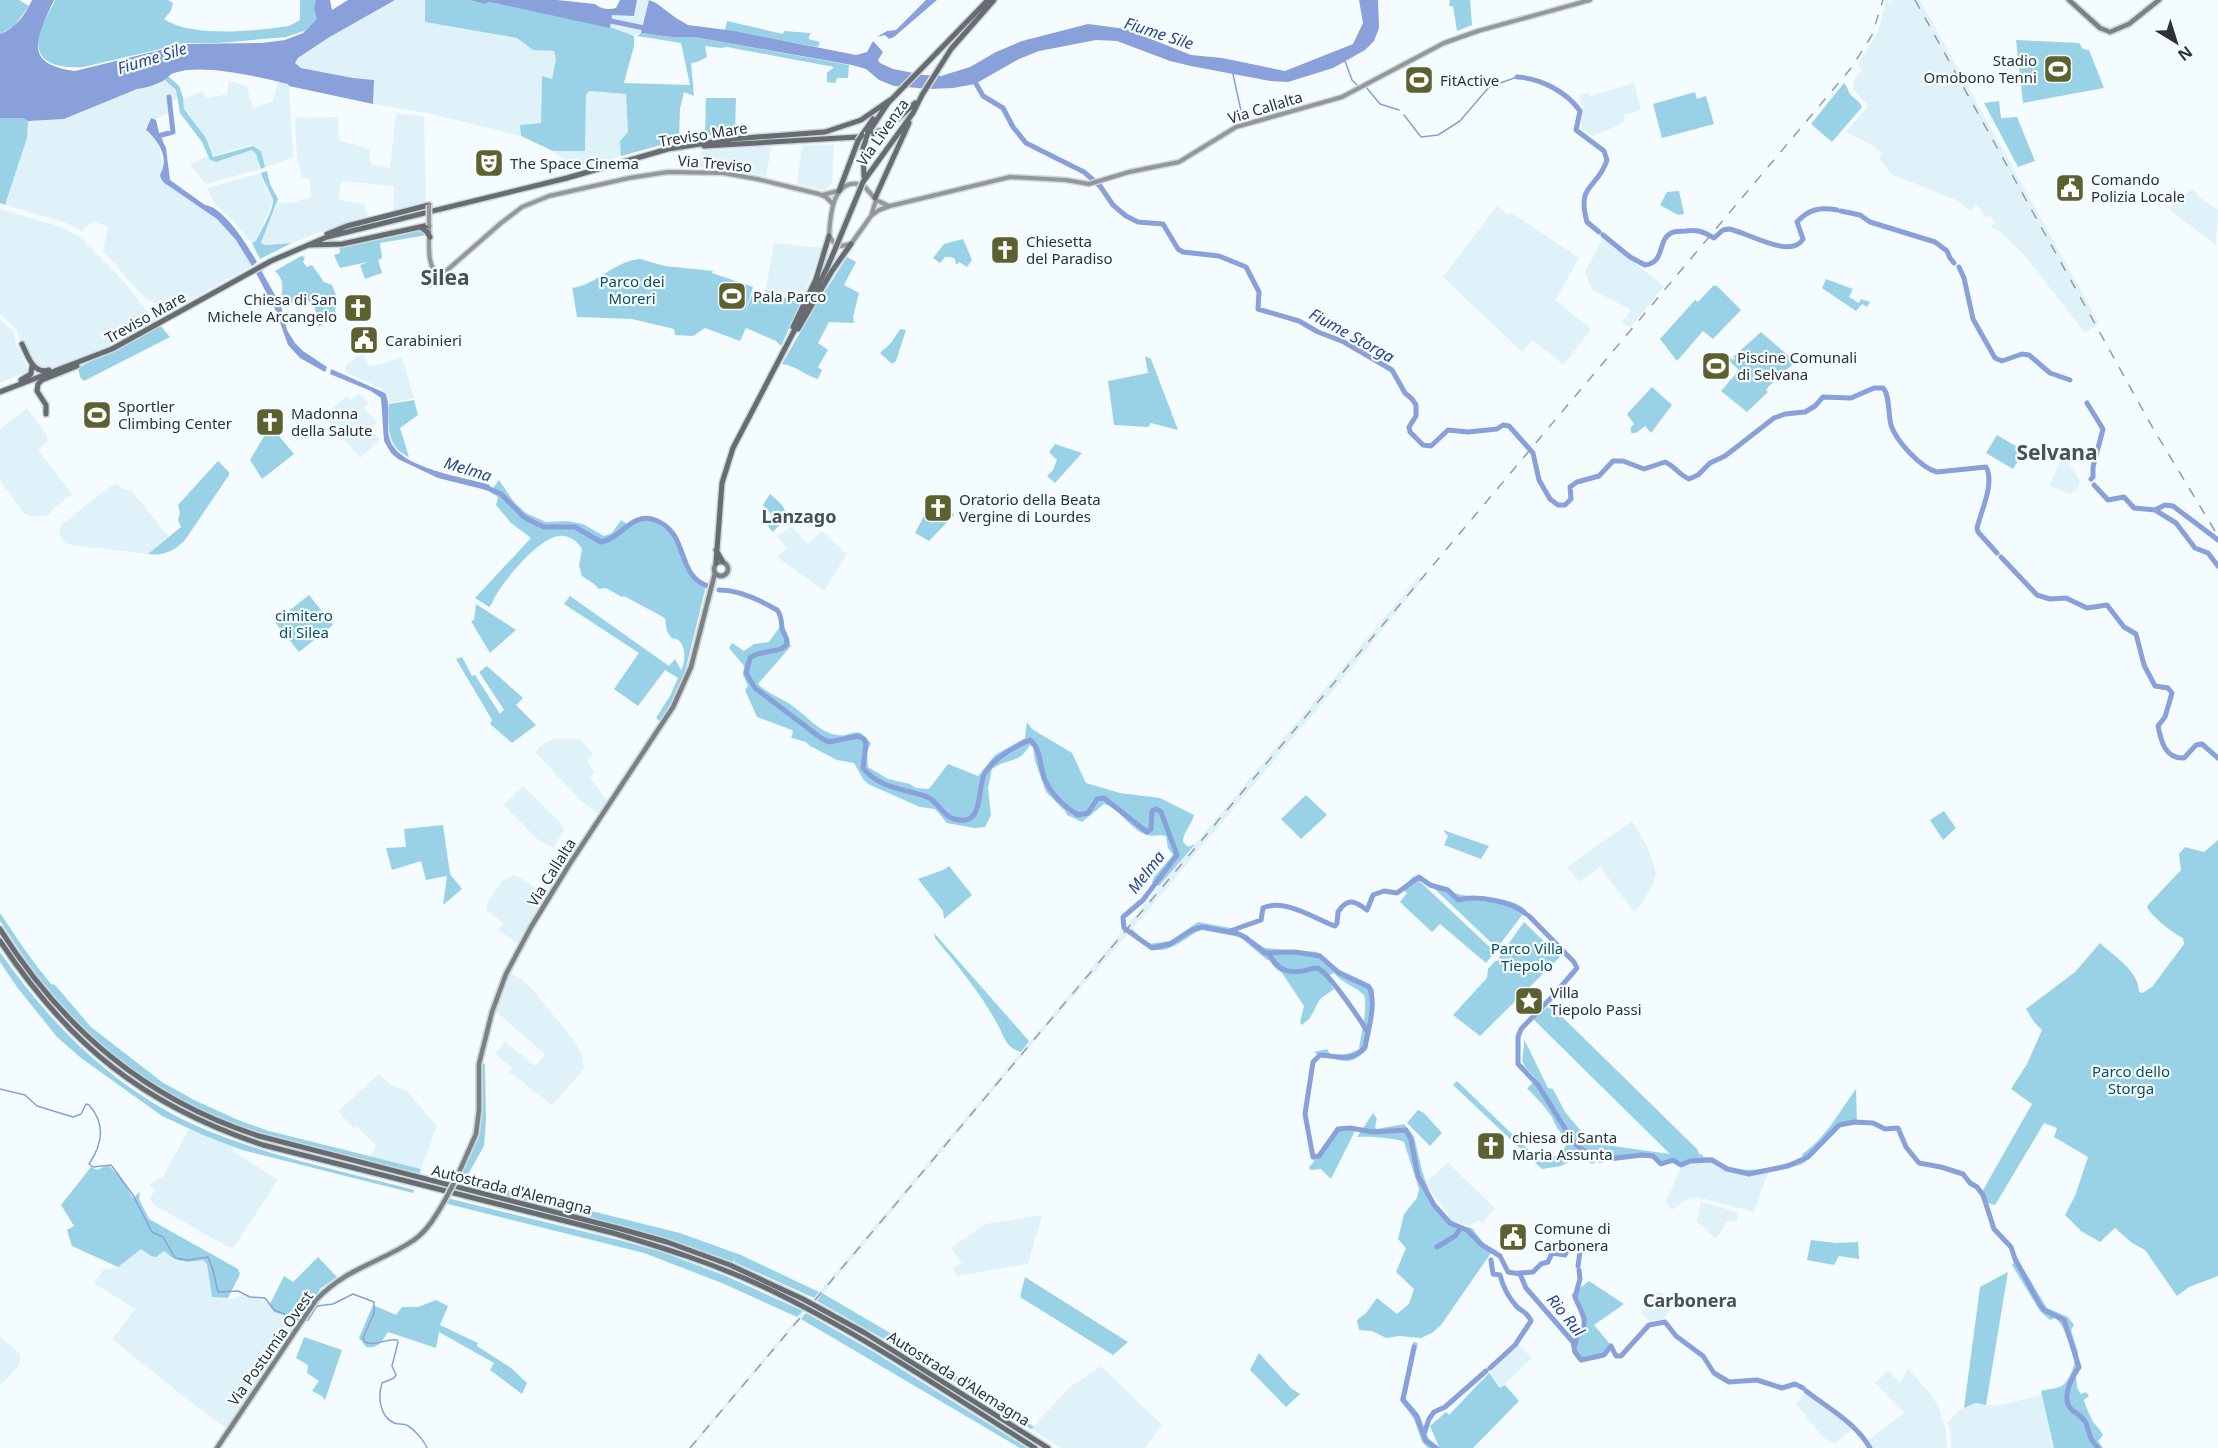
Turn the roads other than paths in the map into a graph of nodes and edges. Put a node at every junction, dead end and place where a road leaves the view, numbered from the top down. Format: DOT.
graph roads {
  1 [pos="988,0"];
  2 [pos="994,0"];
  3 [pos="1590,0"];
  4 [pos="2069,0"];
  5 [pos="2159,0"];
  6 [pos="922,94"];
  7 [pos="888,102"];
  8 [pos="913,113"];
  9 [pos="864,137"];
  10 [pos="578,175"];
  11 [pos="563,179"];
  12 [pos="862,184"];
  13 [pos="515,191"];
  14 [pos="839,191"];
  15 [pos="819,194"];
  16 [pos="875,199"];
  17 [pos="833,204"];
  18 [pos="429,205"];
  19 [pos="890,206"];
  20 [pos="871,216"];
  21 [pos="429,225"];
  22 [pos="420,228"];
  23 [pos="829,236"];
  24 [pos="430,237"];
  25 [pos="313,242"];
  26 [pos="851,244"];
  27 [pos="304,245"];
  28 [pos="837,246"];
  29 [pos="431,261"];
  30 [pos="454,265"];
  31 [pos="433,270"];
  32 [pos="442,274"];
  33 [pos="449,276"];
  34 [pos="430,284"];
  35 [pos="792,338"];
  36 [pos="22,344"];
  37 [pos="88,360"];
  38 [pos="30,361"];
  39 [pos="0,390"];
  40 [pos="46,414"];
  41 [pos="716,549"];
  42 [pos="723,562"];
  43 [pos="716,563"];
  44 [pos="715,573"];
  45 [pos="722,576"];
  46 [pos="711,594"];
  47 [pos="0,929"];
  48 [pos="0,941"];
  49 [pos="456,1179"];
  50 [pos="217,1448"];
  51 [pos="1035,1448"];
  52 [pos="1048,1448"];
  1 -- 7 [label="highway, Via Livenza"];
  2 -- 6 [label="highway, Via Livenza"];
  3 -- 19 [label="main road, Via Callalta"];
  4 -- 5 [label="main road"];
  6 -- 8 [label="highway, Via Livenza"];
  6 -- 9 [label="highway, Treviso Mare"];
  7 -- 9 [label="highway"];
  7 -- 10 [label="highway, Treviso Mare"];
  8 -- 12 [label="highway, Via Livenza"];
  8 -- 16 [label="highway"];
  9 -- 12 [label="highway, Via Livenza"];
  9 -- 13 [label="highway, Treviso Mare"];
  9 -- 14 [label="highway"];
  10 -- 11 [label="highway, Treviso Mare"];
  10 -- 11 [label="highway"];
  11 -- 13 [label="highway, Treviso Mare"];
  12 -- 14 [label="main road, Via Treviso"];
  12 -- 16 [label="main road"];
  12 -- 28 [label="highway, bridge"];
  13 -- 25 [label="highway, Treviso Mare"];
  14 -- 15 [label="main road, Via Treviso"];
  14 -- 17 [label="main road"];
  15 -- 17 [label="main road, Via Treviso"];
  15 -- 30 [label="main road, Via Treviso"];
  16 -- 19 [label="main road"];
  16 -- 20 [label="main road"];
  17 -- 23 [label="main road"];
  18 -- 21 [label="main road, bridge"];
  18 -- 25 [label="highway"];
  19 -- 20 [label="main road, Via Callalta"];
  20 -- 26 [label="main road"];
  21 -- 22 [label="highway"];
  21 -- 24 [label="main road"];
  22 -- 24 [label="highway"];
  22 -- 27 [label="highway"];
  23 -- 28 [label="main road"];
  23 -- 35 [label="highway"];
  24 -- 29 [label="main road"];
  25 -- 27 [label="highway, Treviso Mare"];
  26 -- 28 [label="main road"];
  26 -- 35 [label="highway"];
  27 -- 37 [label="highway, Treviso Mare"];
  28 -- 35 [label="highway"];
  29 -- 31 [label="main road"];
  29 -- 32 [label="main road"];
  30 -- 32 [label="main road, Via Treviso"];
  30 -- 33 [label="main road, Via Treviso"];
  31 -- 32 [label="main road"];
  31 -- 34 [label="main road"];
  32 -- 33 [label="main road"];
  32 -- 33 [label="main road"];
  35 -- 41 [label="highway"];
  36 -- 38 [label="highway"];
  37 -- 38 [label="highway"];
  37 -- 39 [label="highway, Treviso Mare"];
  37 -- 40 [label="highway"];
  38 -- 39 [label="highway"];
  41 -- 42 [label="highway"];
  41 -- 43 [label="highway"];
  42 -- 43 [label="main road"];
  42 -- 45 [label="main road"];
  43 -- 44 [label="main road"];
  44 -- 45 [label="main road"];
  44 -- 46 [label="main road, Via Callalta"];
  45 -- 46 [label="main road, Via Callalta"];
  46 -- 49 [label="main road, Via Callalta"];
  47 -- 52 [label="highway, Autostrada d'Alemagna"];
  48 -- 51 [label="highway, Autostrada d'Alemagna"];
  49 -- 50 [label="main road, Via Postumia Ovest, bridge"];
}
